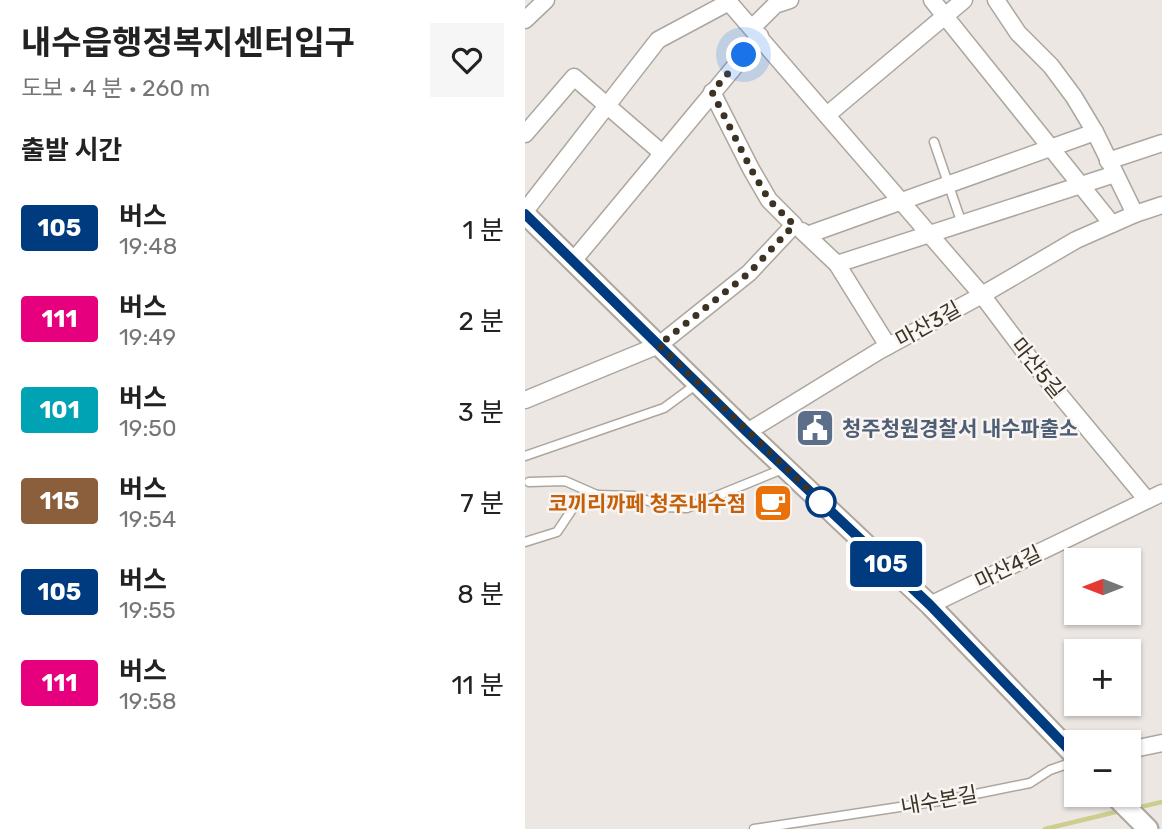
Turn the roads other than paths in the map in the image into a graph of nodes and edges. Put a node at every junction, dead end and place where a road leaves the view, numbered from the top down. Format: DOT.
graph roads {
  1 [pos="546,0"];
  2 [pos="790,0"];
  3 [pos="932,0"];
  4 [pos="964,0"];
  5 [pos="996,0"];
  6 [pos="728,1"];
  7 [pos="945,16"];
  8 [pos="525,20"];
  9 [pos="756,32"];
  10 [pos="712,92"];
  11 [pos="608,106"];
  12 [pos="827,115"];
  13 [pos="1094,132"];
  14 [pos="525,134"];
  15 [pos="934,142"];
  16 [pos="1162,143"];
  17 [pos="1052,147"];
  18 [pos="662,153"];
  19 [pos="1112,167"];
  20 [pos="948,184"];
  21 [pos="1082,185"];
  22 [pos="901,201"];
  23 [pos="1162,205"];
  24 [pos="525,213"];
  25 [pos="1135,214"];
  26 [pos="962,224"];
  27 [pos="1112,224"];
  28 [pos="794,225"];
  29 [pos="807,235"];
  30 [pos="930,235"];
  31 [pos="573,261"];
  32 [pos="837,264"];
  33 [pos="982,295"];
  34 [pos="659,345"];
  35 [pos="888,346"];
  36 [pos="698,383"];
  37 [pos="525,400"];
  38 [pos="747,432"];
  39 [pos="525,456"];
  40 [pos="786,468"];
  41 [pos="529,482"];
  42 [pos="1162,493"];
  43 [pos="597,495"];
  44 [pos="1147,500"];
  45 [pos="525,542"];
  46 [pos="930,605"];
  47 [pos="1162,743"];
  48 [pos="1064,746"];
  49 [pos="1141,747"];
  50 [pos="1064,764"];
  51 [pos="1125,807"];
  52 [pos="754,829"];
  53 [pos="1148,829"];
  1 -- 8 [label="street"];
  2 -- 9 [label="street"];
  3 -- 7 [label="street"];
  4 -- 7 [label="street"];
  5 -- 13 [label="street"];
  6 -- 9 [label="street, 마산5길"];
  6 -- 11 [label="street, 마산5길"];
  7 -- 12 [label="street"];
  7 -- 17 [label="street"];
  9 -- 10 [label="street"];
  9 -- 12 [label="street, 마산5길"];
  10 -- 18 [label="street"];
  10 -- 28 [label="street"];
  11 -- 14 [label="street"];
  11 -- 18 [label="street"];
  11 -- 24 [label="street, 마산5길"];
  12 -- 22 [label="street, 마산5길"];
  13 -- 17 [label="street"];
  13 -- 19 [label="street"];
  15 -- 20 [label="lane"];
  16 -- 19 [label="street"];
  17 -- 20 [label="street"];
  17 -- 21 [label="street"];
  18 -- 31 [label="street"];
  19 -- 21 [label="street"];
  19 -- 25 [label="street"];
  20 -- 22 [label="street"];
  20 -- 26 [label="lane"];
  21 -- 26 [label="street"];
  21 -- 27 [label="street"];
  22 -- 29 [label="street"];
  22 -- 30 [label="street, 마산5길"];
  23 -- 25 [label="street, 마산3길"];
  24 -- 31 [label="street"];
  25 -- 27 [label="street, 마산3길"];
  26 -- 30 [label="street"];
  27 -- 33 [label="street, 마산3길"];
  28 -- 29 [label="street"];
  28 -- 34 [label="street"];
  29 -- 32 [label="street"];
  30 -- 32 [label="street"];
  30 -- 33 [label="street, 마산5길"];
  31 -- 34 [label="street"];
  32 -- 35 [label="street"];
  33 -- 35 [label="street, 마산3길"];
  33 -- 44 [label="street, 마산5길"];
  34 -- 36 [label="street"];
  34 -- 37 [label="street"];
  35 -- 38 [label="street, 마산3길"];
  36 -- 38 [label="street"];
  36 -- 39 [label="lane"];
  38 -- 40 [label="street"];
  40 -- 43 [label="lane"];
  40 -- 46 [label="street"];
  41 -- 43 [label="lane"];
  42 -- 44 [label="street, 마산4길"];
  43 -- 45 [label="lane"];
  44 -- 46 [label="street, 마산4길"];
  46 -- 48 [label="street"];
  47 -- 49 [label="street"];
  50 -- 52 [label="lane, 내수본길"];
  51 -- 53 [label="street"];
}
